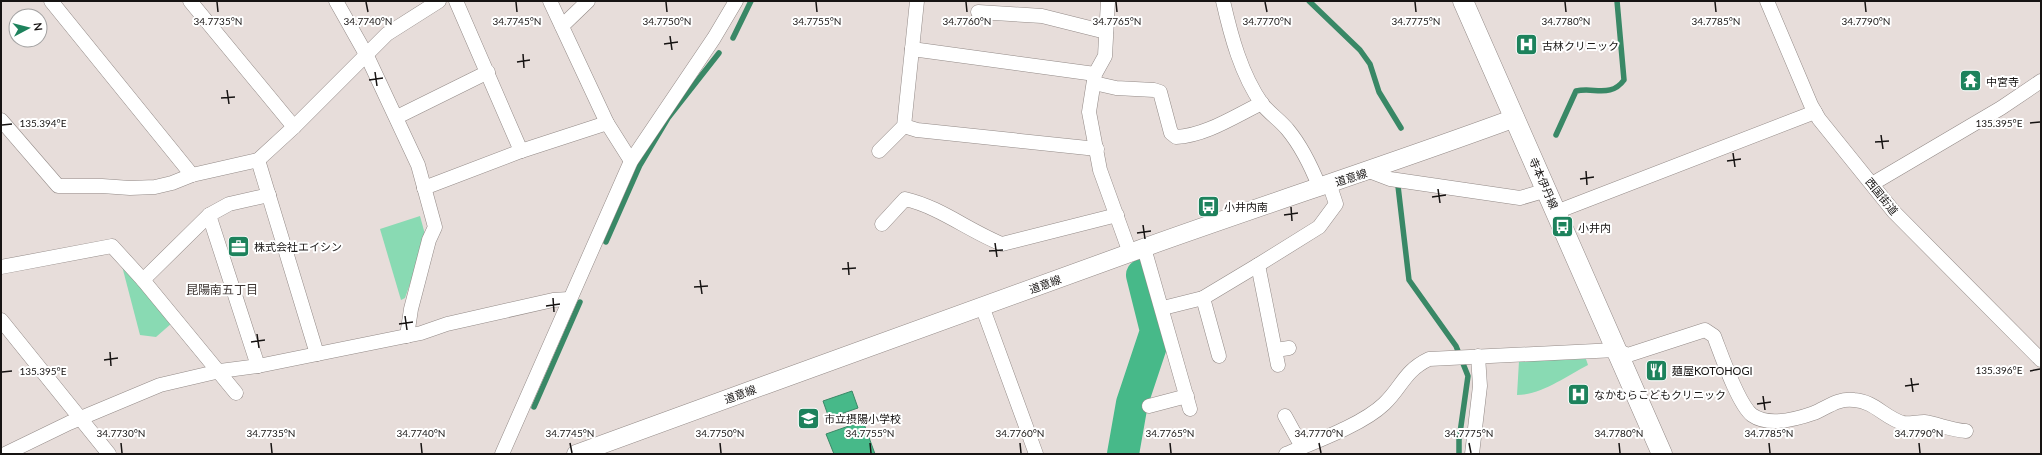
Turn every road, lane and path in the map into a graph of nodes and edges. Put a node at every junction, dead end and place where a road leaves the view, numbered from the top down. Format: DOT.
graph roads {
  1 [pos="51,1"];
  2 [pos="190,1"];
  3 [pos="336,1"];
  4 [pos="439,1"];
  5 [pos="456,1"];
  6 [pos="550,1"];
  7 [pos="588,1"];
  8 [pos="736,1"];
  9 [pos="917,1"];
  10 [pos="1108,1"];
  11 [pos="1223,1"];
  12 [pos="1464,1"];
  13 [pos="1767,1"];
  14 [pos="978,12"];
  15 [pos="562,26"];
  16 [pos="1106,32"];
  17 [pos="912,49"];
  18 [pos="367,56"];
  19 [pos="488,72"];
  20 [pos="1094,78"];
  21 [pos="2041,81"];
  22 [pos="1262,103"];
  23 [pos="1815,112"];
  24 [pos="397,118"];
  25 [pos="1516,118"];
  26 [pos="1,120"];
  27 [pos="606,123"];
  28 [pos="904,126"];
  29 [pos="294,127"];
  30 [pos="1097,149"];
  31 [pos="521,151"];
  32 [pos="879,151"];
  33 [pos="258,160"];
  34 [pos="631,161"];
  35 [pos="1369,171"];
  36 [pos="192,175"];
  37 [pos="1872,184"];
  38 [pos="1324,185"];
  39 [pos="424,188"];
  40 [pos="1547,190"];
  41 [pos="269,195"];
  42 [pos="1556,212"];
  43 [pos="209,215"];
  44 [pos="1116,215"];
  45 [pos="882,224"];
  46 [pos="1137,250"];
  47 [pos="1258,265"];
  48 [pos="1,268"];
  49 [pos="143,280"];
  50 [pos="1203,298"];
  51 [pos="569,299"];
  52 [pos="982,306"];
  53 [pos="1163,308"];
  54 [pos="1,320"];
  55 [pos="407,336"];
  56 [pos="1616,350"];
  57 [pos="317,354"];
  58 [pos="1219,356"];
  59 [pos="1478,356"];
  60 [pos="2041,360"];
  61 [pos="1278,365"];
  62 [pos="258,366"];
  63 [pos="220,371"];
  64 [pos="236,393"];
  65 [pos="1149,406"];
  66 [pos="1285,416"];
  67 [pos="80,418"];
  68 [pos="1966,431"];
  69 [pos="1302,447"];
  70 [pos="5,454"];
  71 [pos="109,454"];
  72 [pos="502,454"];
  73 [pos="576,454"];
  74 [pos="1036,454"];
  75 [pos="1286,454"];
  76 [pos="1472,454"];
  77 [pos="1662,454"];
  1 -- 36 [label="street"];
  2 -- 29 [label="street"];
  3 -- 18 [label="street"];
  4 -- 18 [label="street"];
  5 -- 19 [label="street"];
  6 -- 15 [label="street"];
  7 -- 15 [label="street"];
  8 -- 34 [label="street"];
  9 -- 17 [label="street"];
  10 -- 16 [label="street"];
  11 -- 22 [label="street"];
  12 -- 25 [label="main road, 寺本伊丹線"];
  13 -- 23 [label="street, 西国街道"];
  14 -- 16 [label="street"];
  15 -- 27 [label="street"];
  16 -- 20 [label="street"];
  17 -- 20 [label="street"];
  17 -- 28 [label="street"];
  18 -- 24 [label="street"];
  18 -- 29 [label="street"];
  19 -- 24 [label="street"];
  19 -- 31 [label="street"];
  20 -- 22 [label="street"];
  20 -- 30 [label="street"];
  21 -- 37 [label="street"];
  22 -- 38 [label="street"];
  23 -- 37 [label="street, 西国街道"];
  23 -- 42 [label="street"];
  24 -- 39 [label="street"];
  25 -- 35 [label="street, 道意線"];
  25 -- 40 [label="main road, 寺本伊丹線"];
  26 -- 36 [label="street"];
  27 -- 31 [label="street"];
  27 -- 34 [label="street"];
  28 -- 30 [label="street"];
  28 -- 32 [label="street"];
  29 -- 33 [label="street"];
  30 -- 44 [label="street"];
  31 -- 39 [label="street"];
  33 -- 36 [label="street"];
  33 -- 41 [label="street"];
  34 -- 51 [label="street"];
  35 -- 38 [label="street, 道意線"];
  35 -- 40 [label="street"];
  37 -- 60 [label="street, 西国街道"];
  38 -- 46 [label="street, 道意線"];
  38 -- 47 [label="street"];
  39 -- 55 [label="street"];
  40 -- 42 [label="main road, 寺本伊丹線"];
  41 -- 43 [label="street"];
  41 -- 57 [label="street"];
  42 -- 56 [label="main road, 寺本伊丹線"];
  43 -- 49 [label="street"];
  43 -- 62 [label="street"];
  44 -- 45 [label="street"];
  44 -- 46 [label="street"];
  46 -- 52 [label="street, 道意線"];
  46 -- 53 [label="street"];
  47 -- 50 [label="street"];
  47 -- 61 [label="street"];
  48 -- 49 [label="street"];
  49 -- 63 [label="street"];
  50 -- 53 [label="street"];
  50 -- 58 [label="street"];
  51 -- 55 [label="street"];
  51 -- 72 [label="street"];
  52 -- 73 [label="street, 道意線"];
  52 -- 74 [label="street"];
  53 -- 65 [label="street"];
  54 -- 67 [label="street"];
  55 -- 57 [label="street"];
  56 -- 59 [label="street"];
  56 -- 68 [label="street"];
  56 -- 77 [label="main road, 寺本伊丹線"];
  57 -- 62 [label="street"];
  59 -- 69 [label="street"];
  59 -- 76 [label="street"];
  62 -- 63 [label="street"];
  63 -- 64 [label="street"];
  63 -- 67 [label="street"];
  66 -- 69 [label="street"];
  67 -- 70 [label="street"];
  67 -- 71 [label="street"];
  69 -- 75 [label="street"];
}
